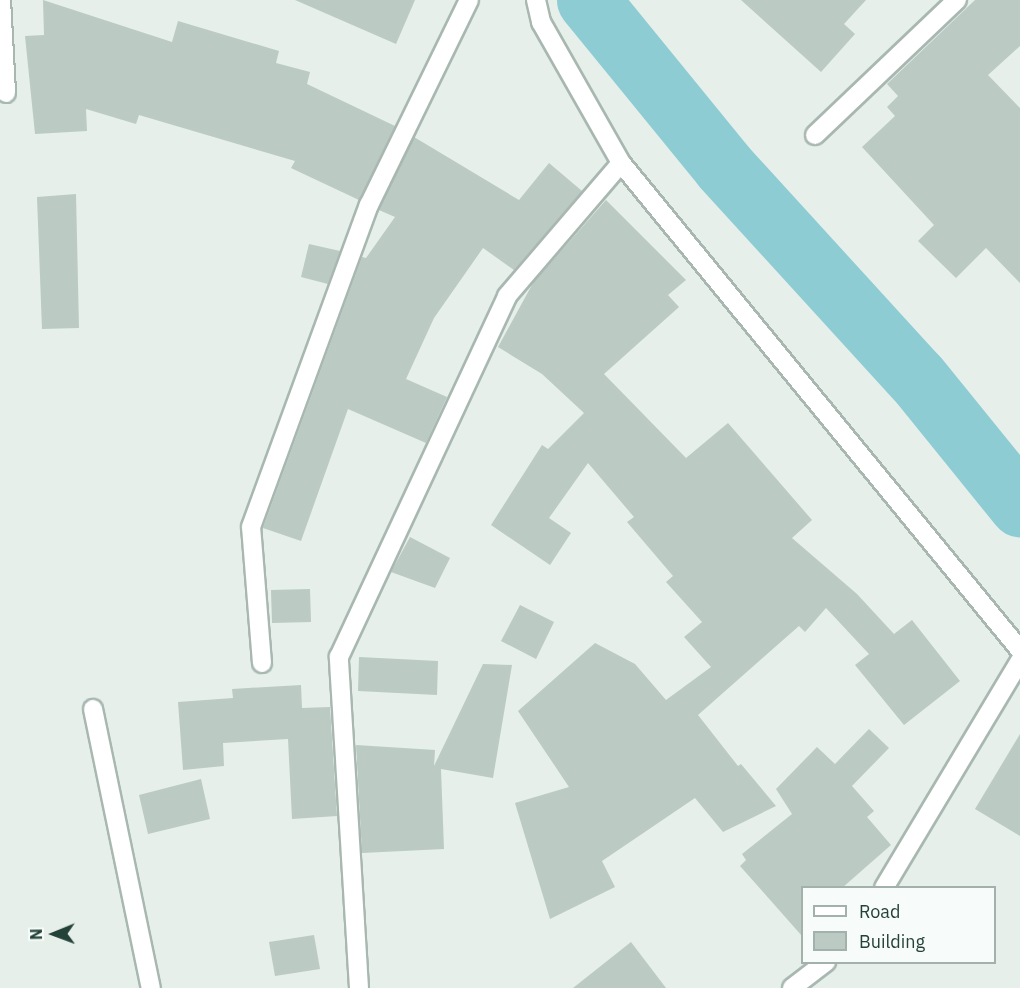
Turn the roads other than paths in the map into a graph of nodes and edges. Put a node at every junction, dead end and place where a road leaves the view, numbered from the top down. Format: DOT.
graph roads {
  1 [pos="1,0"];
  2 [pos="469,0"];
  3 [pos="536,0"];
  4 [pos="957,0"];
  5 [pos="6,93"];
  6 [pos="816,135"];
  7 [pos="621,163"];
  8 [pos="1020,650"];
  9 [pos="1020,661"];
  10 [pos="262,663"];
  11 [pos="93,709"];
  12 [pos="885,886"];
  13 [pos="825,964"];
  14 [pos="151,988"];
  15 [pos="359,988"];
  16 [pos="792,988"];
  1 -- 5 [label="street"];
  2 -- 10 [label="street"];
  3 -- 7 [label="street"];
  4 -- 6 [label="street"];
  7 -- 8 [label="street"];
  7 -- 15 [label="street"];
  9 -- 12 [label="street"];
  11 -- 14 [label="street"];
  13 -- 16 [label="street"];
}
